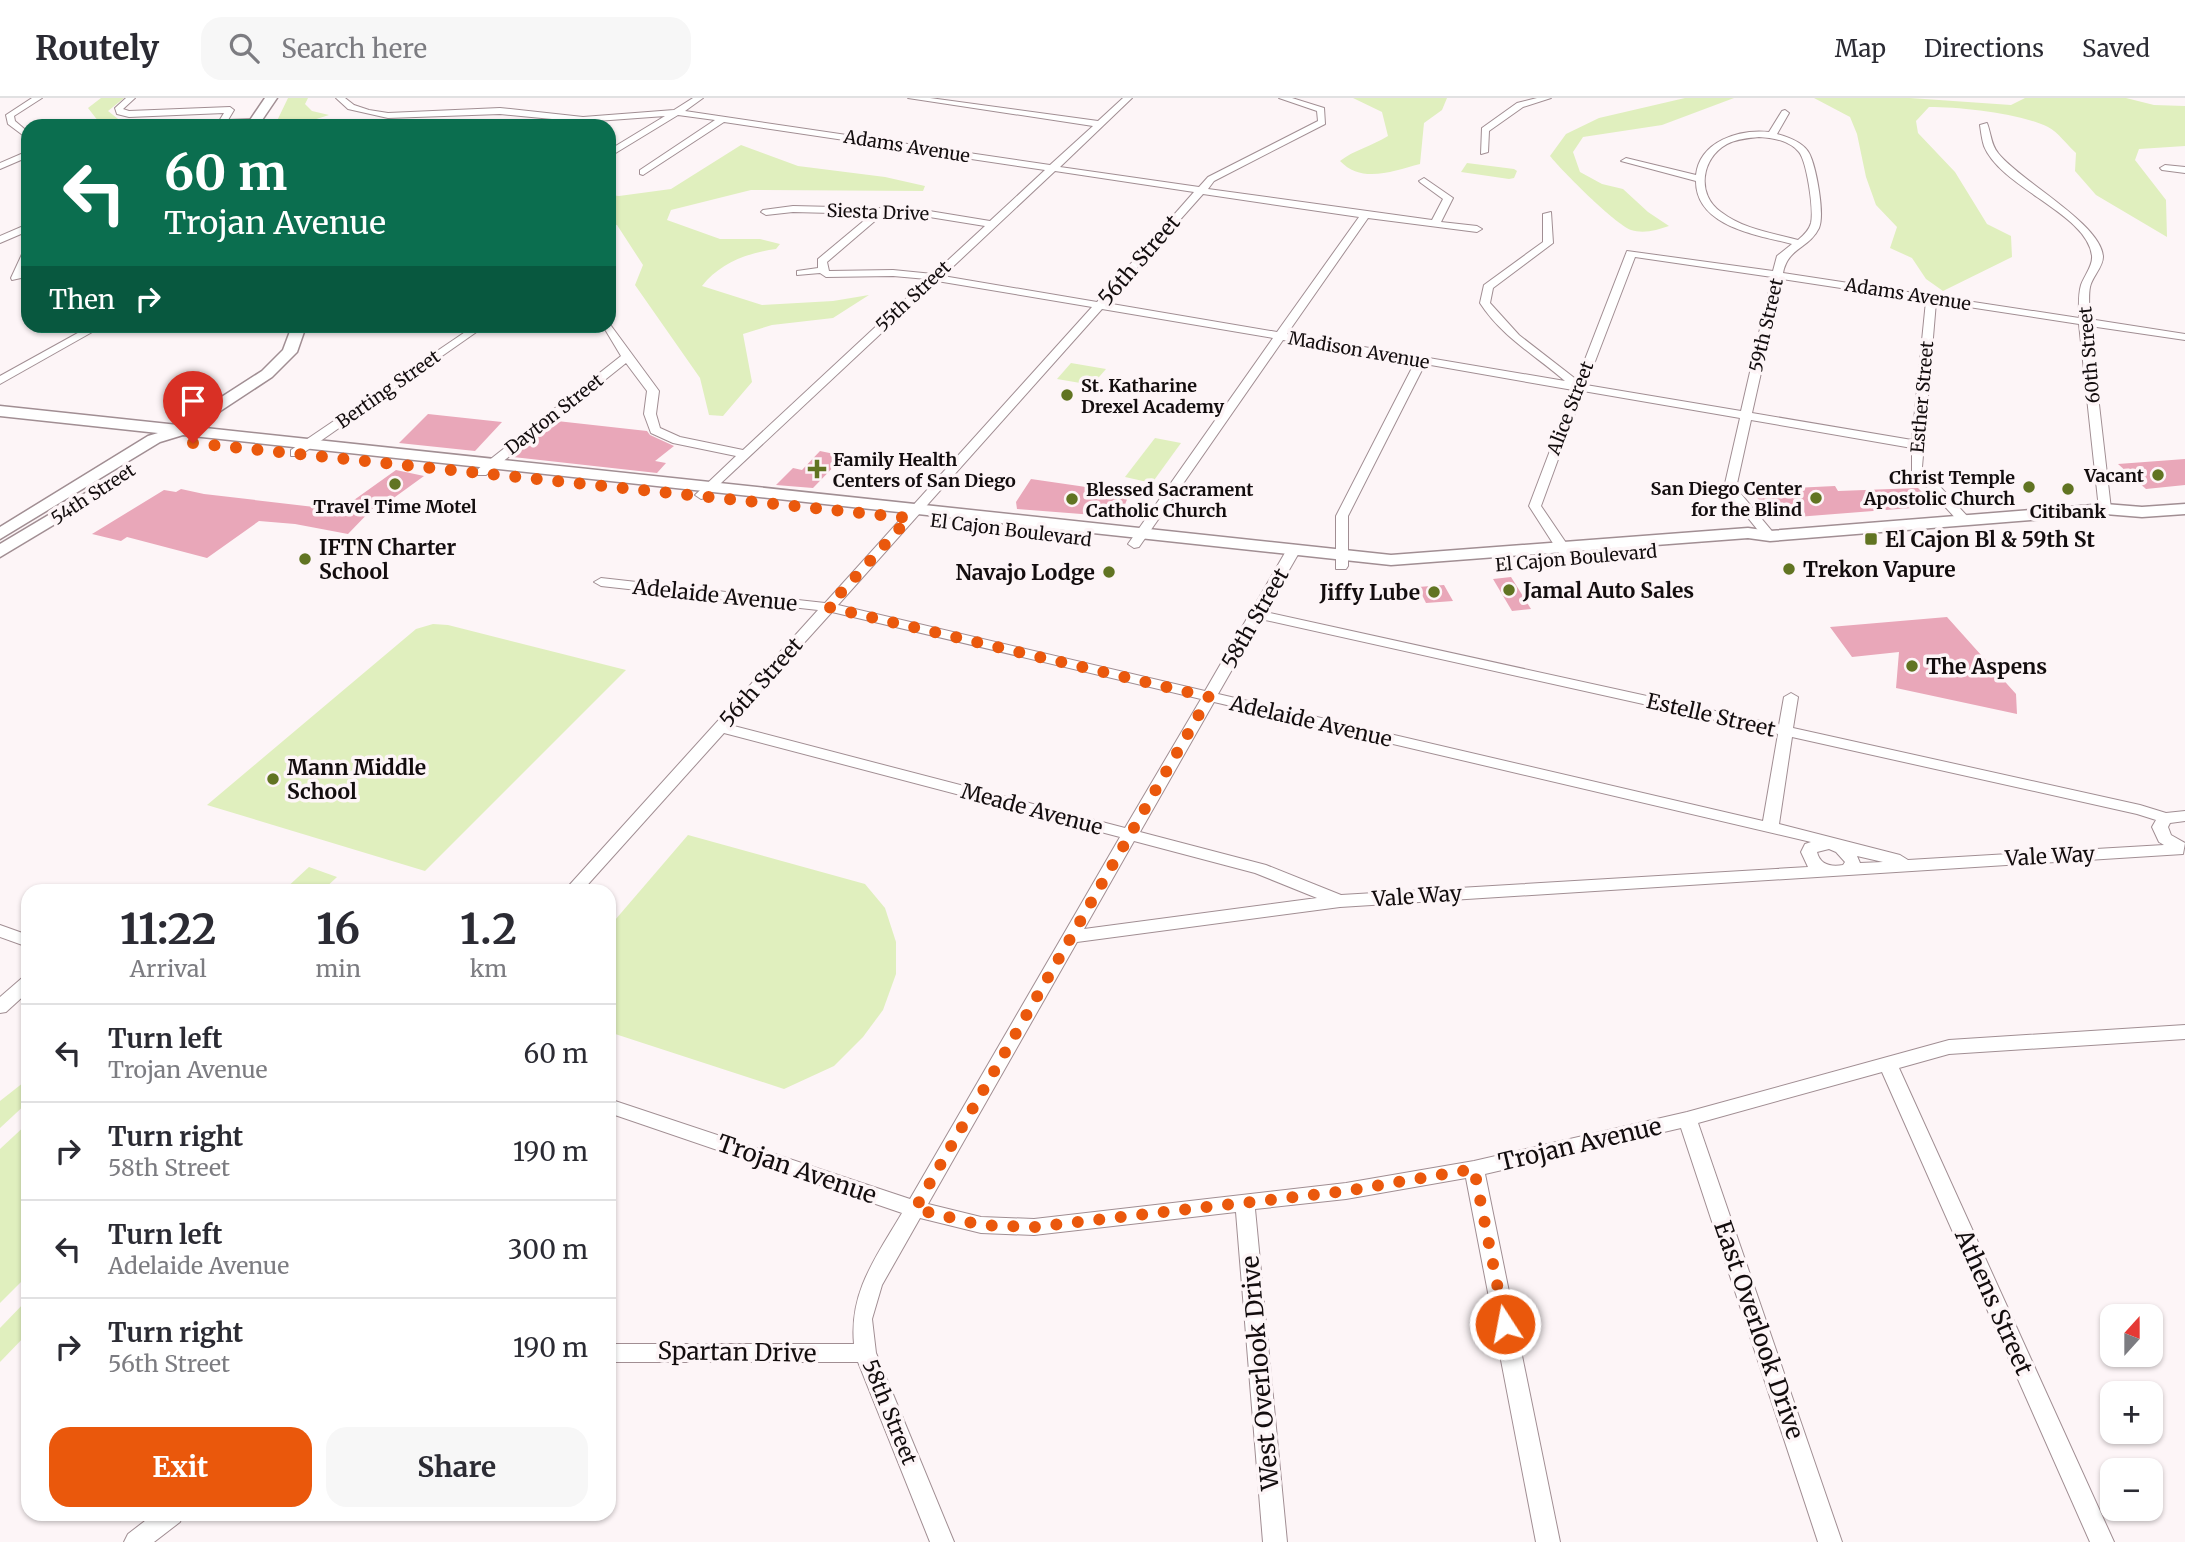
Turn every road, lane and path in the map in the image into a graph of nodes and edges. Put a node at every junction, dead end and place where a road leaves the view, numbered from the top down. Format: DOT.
graph roads {
  1 [pos="38,98"];
  2 [pos="131,98"];
  3 [pos="271,98"];
  4 [pos="340,98"];
  5 [pos="699,98"];
  6 [pos="912,98"];
  7 [pos="1128,98"];
  8 [pos="1283,98"];
  9 [pos="1547,98"];
  10 [pos="489,99"];
  11 [pos="474,112"];
  12 [pos="677,112"];
  13 [pos="1785,113"];
  14 [pos="5,115"];
  15 [pos="397,116"];
  16 [pos="552,118"];
  17 [pos="724,118"];
  18 [pos="224,119"];
  19 [pos="256,119"];
  20 [pos="392,119"];
  21 [pos="1099,124"];
  22 [pos="1984,125"];
  23 [pos="21,130"];
  24 [pos="1771,136"];
  25 [pos="616,150"];
  26 [pos="1484,152"];
  27 [pos="21,157"];
  28 [pos="1626,161"];
  29 [pos="0,166"];
  30 [pos="1052,168"];
  31 [pos="2165,168"];
  32 [pos="2185,170"];
  33 [pos="643,173"];
  34 [pos="1700,179"];
  35 [pos="1424,181"];
  36 [pos="1200,190"];
  37 [pos="881,211"];
  38 [pos="766,212"];
  39 [pos="1548,214"];
  40 [pos="1365,215"];
  41 [pos="1435,223"];
  42 [pos="990,224"];
  43 [pos="1477,229"];
  44 [pos="21,230"];
  45 [pos="0,240"];
  46 [pos="1798,243"];
  47 [pos="1630,253"];
  48 [pos="21,263"];
  49 [pos="823,270"];
  50 [pos="801,273"];
  51 [pos="1777,274"];
  52 [pos="933,277"];
  53 [pos="21,278"];
  54 [pos="1931,298"];
  55 [pos="1100,305"];
  56 [pos="2084,321"];
  57 [pos="85,333"];
  58 [pos="299,333"];
  59 [pos="470,333"];
  60 [pos="612,333"];
  61 [pos="1279,337"];
  62 [pos="2185,337"];
  63 [pos="627,357"];
  64 [pos="1421,361"];
  65 [pos="0,381"];
  66 [pos="1578,387"];
  67 [pos="0,411"];
  68 [pos="1746,416"];
  69 [pos="0,423"];
  70 [pos="178,436"];
  71 [pos="154,439"];
  72 [pos="1918,445"];
  73 [pos="302,448"];
  74 [pos="745,454"];
  75 [pos="488,468"];
  76 [pos="705,491"];
  77 [pos="2185,496"];
  78 [pos="2105,509"];
  79 [pos="2185,509"];
  80 [pos="913,514"];
  81 [pos="1964,520"];
  82 [pos="0,534"];
  83 [pos="1770,536"];
  84 [pos="1137,539"];
  85 [pos="0,552"];
  86 [pos="1567,554"];
  87 [pos="1291,556"];
  88 [pos="1341,561"];
  89 [pos="601,582"];
  90 [pos="828,607"];
  91 [pos="1257,614"];
  92 [pos="1209,697"];
  93 [pos="1791,697"];
  94 [pos="720,727"];
  95 [pos="1785,731"];
  96 [pos="2185,816"];
  97 [pos="2165,818"];
  98 [pos="1770,829"];
  99 [pos="1130,835"];
  100 [pos="1832,845"];
  101 [pos="2182,849"];
  102 [pos="1809,852"];
  103 [pos="1919,863"];
  104 [pos="1850,869"];
  105 [pos="1826,870"];
  106 [pos="1763,873"];
  107 [pos="578,884"];
  108 [pos="1340,901"];
  109 [pos="0,931"];
  110 [pos="1072,937"];
  111 [pos="21,938"];
  112 [pos="21,988"];
  113 [pos="0,1007"];
  114 [pos="2185,1032"];
  115 [pos="1887,1062"];
  116 [pos="616,1108"];
  117 [pos="1687,1119"];
  118 [pos="1474,1169"];
  119 [pos="1245,1203"];
  120 [pos="915,1209"];
  121 [pos="616,1353"];
  122 [pos="866,1353"];
  123 [pos="164,1521"];
  124 [pos="136,1542"];
  125 [pos="942,1542"];
  126 [pos="1275,1542"];
  127 [pos="1548,1542"];
  128 [pos="1830,1542"];
  129 [pos="2102,1542"];
  1 -- 14 [label="street"];
  2 -- 18 [label="street"];
  3 -- 19 [label="main road"];
  4 -- 15 [label="street, Adams Avenue"];
  5 -- 12 [label="street"];
  6 -- 21 [label="street"];
  7 -- 21 [label="street, 55th Street"];
  8 -- 36 [label="street, 56th Street"];
  9 -- 26 [label="street"];
  10 -- 11 [label="street"];
  11 -- 15 [label="street, Adams Avenue"];
  11 -- 16 [label="street, Adams Avenue"];
  12 -- 16 [label="street, Adams Avenue"];
  12 -- 17 [label="street, Adams Avenue"];
  12 -- 25 [label="street"];
  13 -- 24 [label="street"];
  14 -- 23 [label="street"];
  15 -- 20 [label="street"];
  17 -- 30 [label="street, Adams Avenue"];
  17 -- 33 [label="street"];
  21 -- 30 [label="street, 55th Street"];
  22 -- 56 [label="street, 60th Street"];
  24 -- 34 [label="street"];
  24 -- 46 [label="street, 59th Street"];
  27 -- 29 [label="street"];
  28 -- 34 [label="street"];
  30 -- 36 [label="street, Adams Avenue"];
  30 -- 42 [label="street, 55th Street"];
  31 -- 32 [label="street"];
  34 -- 46 [label="street"];
  35 -- 41 [label="street"];
  36 -- 40 [label="street, Adams Avenue"];
  36 -- 55 [label="street, 56th Street"];
  37 -- 38 [label="street, Siesta Drive"];
  37 -- 42 [label="street, Siesta Drive"];
  37 -- 49 [label="street"];
  39 -- 66 [label="street"];
  40 -- 41 [label="street, Adams Avenue"];
  40 -- 61 [label="street"];
  41 -- 43 [label="street, Adams Avenue"];
  42 -- 52 [label="street, 55th Street"];
  44 -- 45 [label="street"];
  46 -- 51 [label="street, 59th Street"];
  47 -- 51 [label="street, Adams Avenue"];
  47 -- 66 [label="street, Alice Street"];
  48 -- 53 [label="street"];
  49 -- 50 [label="street, Madison Avenue"];
  49 -- 52 [label="street, Madison Avenue"];
  51 -- 54 [label="street, Adams Avenue"];
  51 -- 68 [label="street, 59th Street"];
  52 -- 55 [label="street, Madison Avenue"];
  52 -- 74 [label="street, 55th Street"];
  54 -- 56 [label="street, Adams Avenue"];
  54 -- 72 [label="street, Esther Street"];
  55 -- 61 [label="street, Madison Avenue"];
  55 -- 80 [label="street, 56th Street"];
  56 -- 62 [label="street, Adams Avenue"];
  56 -- 78 [label="street, 60th Street"];
  57 -- 65 [label="street"];
  58 -- 70 [label="main road, 54th Street"];
  59 -- 73 [label="street, Berting Street"];
  60 -- 63 [label="street"];
  61 -- 64 [label="street, Madison Avenue"];
  61 -- 84 [label="street"];
  63 -- 74 [label="street"];
  63 -- 75 [label="street, Dayton Street"];
  64 -- 66 [label="street, Madison Avenue"];
  64 -- 88 [label="street"];
  66 -- 68 [label="street, Madison Avenue"];
  66 -- 86 [label="street, Alice Street"];
  67 -- 70 [label="main road, El Cajon Boulevard"];
  68 -- 72 [label="street, Madison Avenue"];
  68 -- 83 [label="street, 59th Street"];
  69 -- 71 [label="main road, El Cajon Boulevard"];
  70 -- 71 [label="main road, El Cajon Boulevard"];
  70 -- 73 [label="main road, El Cajon Boulevard"];
  70 -- 85 [label="main road, 54th Street"];
  71 -- 82 [label="main road, 54th Street"];
  72 -- 81 [label="street, Esther Street"];
  73 -- 75 [label="main road, El Cajon Boulevard"];
  74 -- 76 [label="street, 55th Street"];
  75 -- 76 [label="main road, El Cajon Boulevard"];
  76 -- 80 [label="main road, El Cajon Boulevard"];
  77 -- 78 [label="main road, El Cajon Boulevard"];
  78 -- 79 [label="main road, El Cajon Boulevard"];
  78 -- 81 [label="main road, El Cajon Boulevard"];
  80 -- 84 [label="main road, El Cajon Boulevard"];
  80 -- 90 [label="street, 56th Street"];
  81 -- 83 [label="main road, El Cajon Boulevard"];
  83 -- 86 [label="main road, El Cajon Boulevard"];
  84 -- 87 [label="main road, El Cajon Boulevard"];
  86 -- 88 [label="main road, El Cajon Boulevard"];
  87 -- 88 [label="main road, El Cajon Boulevard"];
  87 -- 91 [label="street, 58th Street"];
  89 -- 90 [label="street, Adelaide Avenue"];
  90 -- 92 [label="street, Adelaide Avenue"];
  90 -- 94 [label="street, 56th Street"];
  91 -- 92 [label="street, 58th Street"];
  91 -- 95 [label="street, Estelle Street"];
  92 -- 98 [label="street, Adelaide Avenue"];
  92 -- 99 [label="street, 58th Street"];
  93 -- 95 [label="street"];
  94 -- 99 [label="street, Meade Avenue"];
  94 -- 107 [label="street, 56th Street"];
  95 -- 97 [label="street, Estelle Street"];
  95 -- 98 [label="street"];
  96 -- 97 [label="street"];
  97 -- 101 [label="street"];
  98 -- 100 [label="street, Adelaide Avenue"];
  98 -- 102 [label="street, Adelaide Avenue"];
  99 -- 108 [label="street, Meade Avenue"];
  99 -- 110 [label="street, 58th Street"];
  100 -- 102 [label="street, Vale Way"];
  100 -- 103 [label="street, Vale Way"];
  100 -- 104 [label="street"];
  101 -- 103 [label="street, Vale Way"];
  102 -- 105 [label="street"];
  102 -- 106 [label="street, Vale Way"];
  103 -- 104 [label="street, Vale Way"];
  104 -- 105 [label="street, Vale Way"];
  105 -- 106 [label="street, Vale Way"];
  106 -- 108 [label="street, Vale Way"];
  108 -- 110 [label="street, Vale Way"];
  109 -- 111 [label="street"];
  110 -- 120 [label="street, 58th Street"];
  112 -- 113 [label="street"];
  114 -- 115 [label="street, Trojan Avenue"];
  115 -- 117 [label="street, Trojan Avenue"];
  115 -- 129 [label="street, Athens Street"];
  116 -- 120 [label="street, Trojan Avenue"];
  117 -- 118 [label="street, Trojan Avenue"];
  117 -- 128 [label="street, East Overlook Drive"];
  118 -- 119 [label="street, Trojan Avenue"];
  118 -- 127 [label="street"];
  119 -- 120 [label="street, Trojan Avenue"];
  119 -- 126 [label="street, West Overlook Drive"];
  120 -- 122 [label="street, 58th Street"];
  121 -- 122 [label="street, Spartan Drive"];
  122 -- 125 [label="street, 58th Street"];
  123 -- 124 [label="street"];
}
